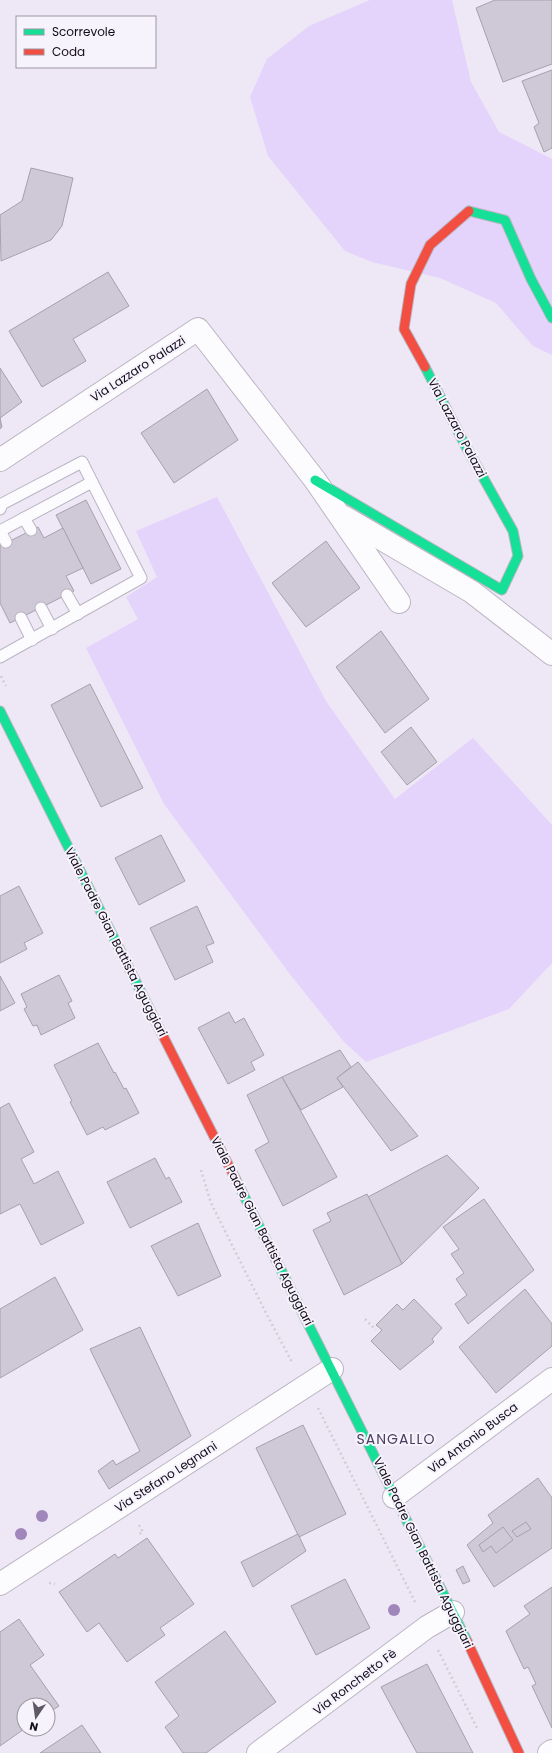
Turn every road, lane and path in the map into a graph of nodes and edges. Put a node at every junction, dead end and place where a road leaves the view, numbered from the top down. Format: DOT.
graph roads {
  1 [pos="552,318"];
  2 [pos="0,460"];
  3 [pos="315,480"];
  4 [pos="92,482"];
  5 [pos="0,509"];
  6 [pos="340,515"];
  7 [pos="24,518"];
  8 [pos="31,530"];
  9 [pos="0,531"];
  10 [pos="6,542"];
  11 [pos="68,594"];
  12 [pos="399,602"];
  13 [pos="41,608"];
  14 [pos="78,614"];
  15 [pos="21,618"];
  16 [pos="52,629"];
  17 [pos="32,640"];
  18 [pos="552,654"];
  19 [pos="0,658"];
  20 [pos="0,674"];
  21 [pos="8,690"];
  22 [pos="0,711"];
  23 [pos="198,1164"];
  24 [pos="365,1319"];
  25 [pos="273,1326"];
  26 [pos="376,1330"];
  27 [pos="332,1369"];
  28 [pos="552,1379"];
  29 [pos="320,1412"];
  30 [pos="394,1497"];
  31 [pos="144,1532"];
  32 [pos="139,1534"];
  33 [pos="49,1583"];
  34 [pos="0,1584"];
  35 [pos="55,1584"];
  36 [pos="417,1606"];
  37 [pos="453,1612"];
  38 [pos="437,1647"];
  39 [pos="479,1732"];
  40 [pos="552,1751"];
  41 [pos="258,1753"];
  42 [pos="519,1753"];
  43 [pos="549,1753"];
  1 -- 3 [label="main road, Via Lazzaro Palazzi"];
  2 -- 3 [label="street, Via Lazzaro Palazzi"];
  3 -- 6 [label="street, Via Lazzaro Palazzi"];
  4 -- 5 [label="lane"];
  4 -- 7 [label="lane"];
  4 -- 14 [label="lane"];
  6 -- 12 [label="street, Via Lazzaro Palazzi"];
  6 -- 18 [label="street, Via Lazzaro Palazzi"];
  7 -- 8 [label="lane"];
  7 -- 9 [label="lane"];
  9 -- 10 [label="lane"];
  11 -- 14 [label="lane"];
  13 -- 16 [label="lane"];
  14 -- 16 [label="lane"];
  15 -- 17 [label="lane"];
  16 -- 17 [label="lane"];
  17 -- 19 [label="lane"];
  20 -- 21 [label="path"];
  22 -- 27 [label="main road, Viale Padre Gian Battista Aguggiari"];
  23 -- 25 [label="path"];
  24 -- 26 [label="path"];
  27 -- 30 [label="main road, Viale Padre Gian Battista Aguggiari"];
  27 -- 34 [label="street, Via Stefano Legnani"];
  28 -- 30 [label="street, Via Antonio Busca"];
  29 -- 36 [label="path"];
  30 -- 37 [label="main road, Viale Padre Gian Battista Aguggiari"];
  31 -- 32 [label="path"];
  33 -- 35 [label="path"];
  37 -- 41 [label="street, Via Ronchetto Fè"];
  37 -- 42 [label="main road, Viale Padre Gian Battista Aguggiari"];
  38 -- 39 [label="path"];
  40 -- 43 [label="street"];
}
